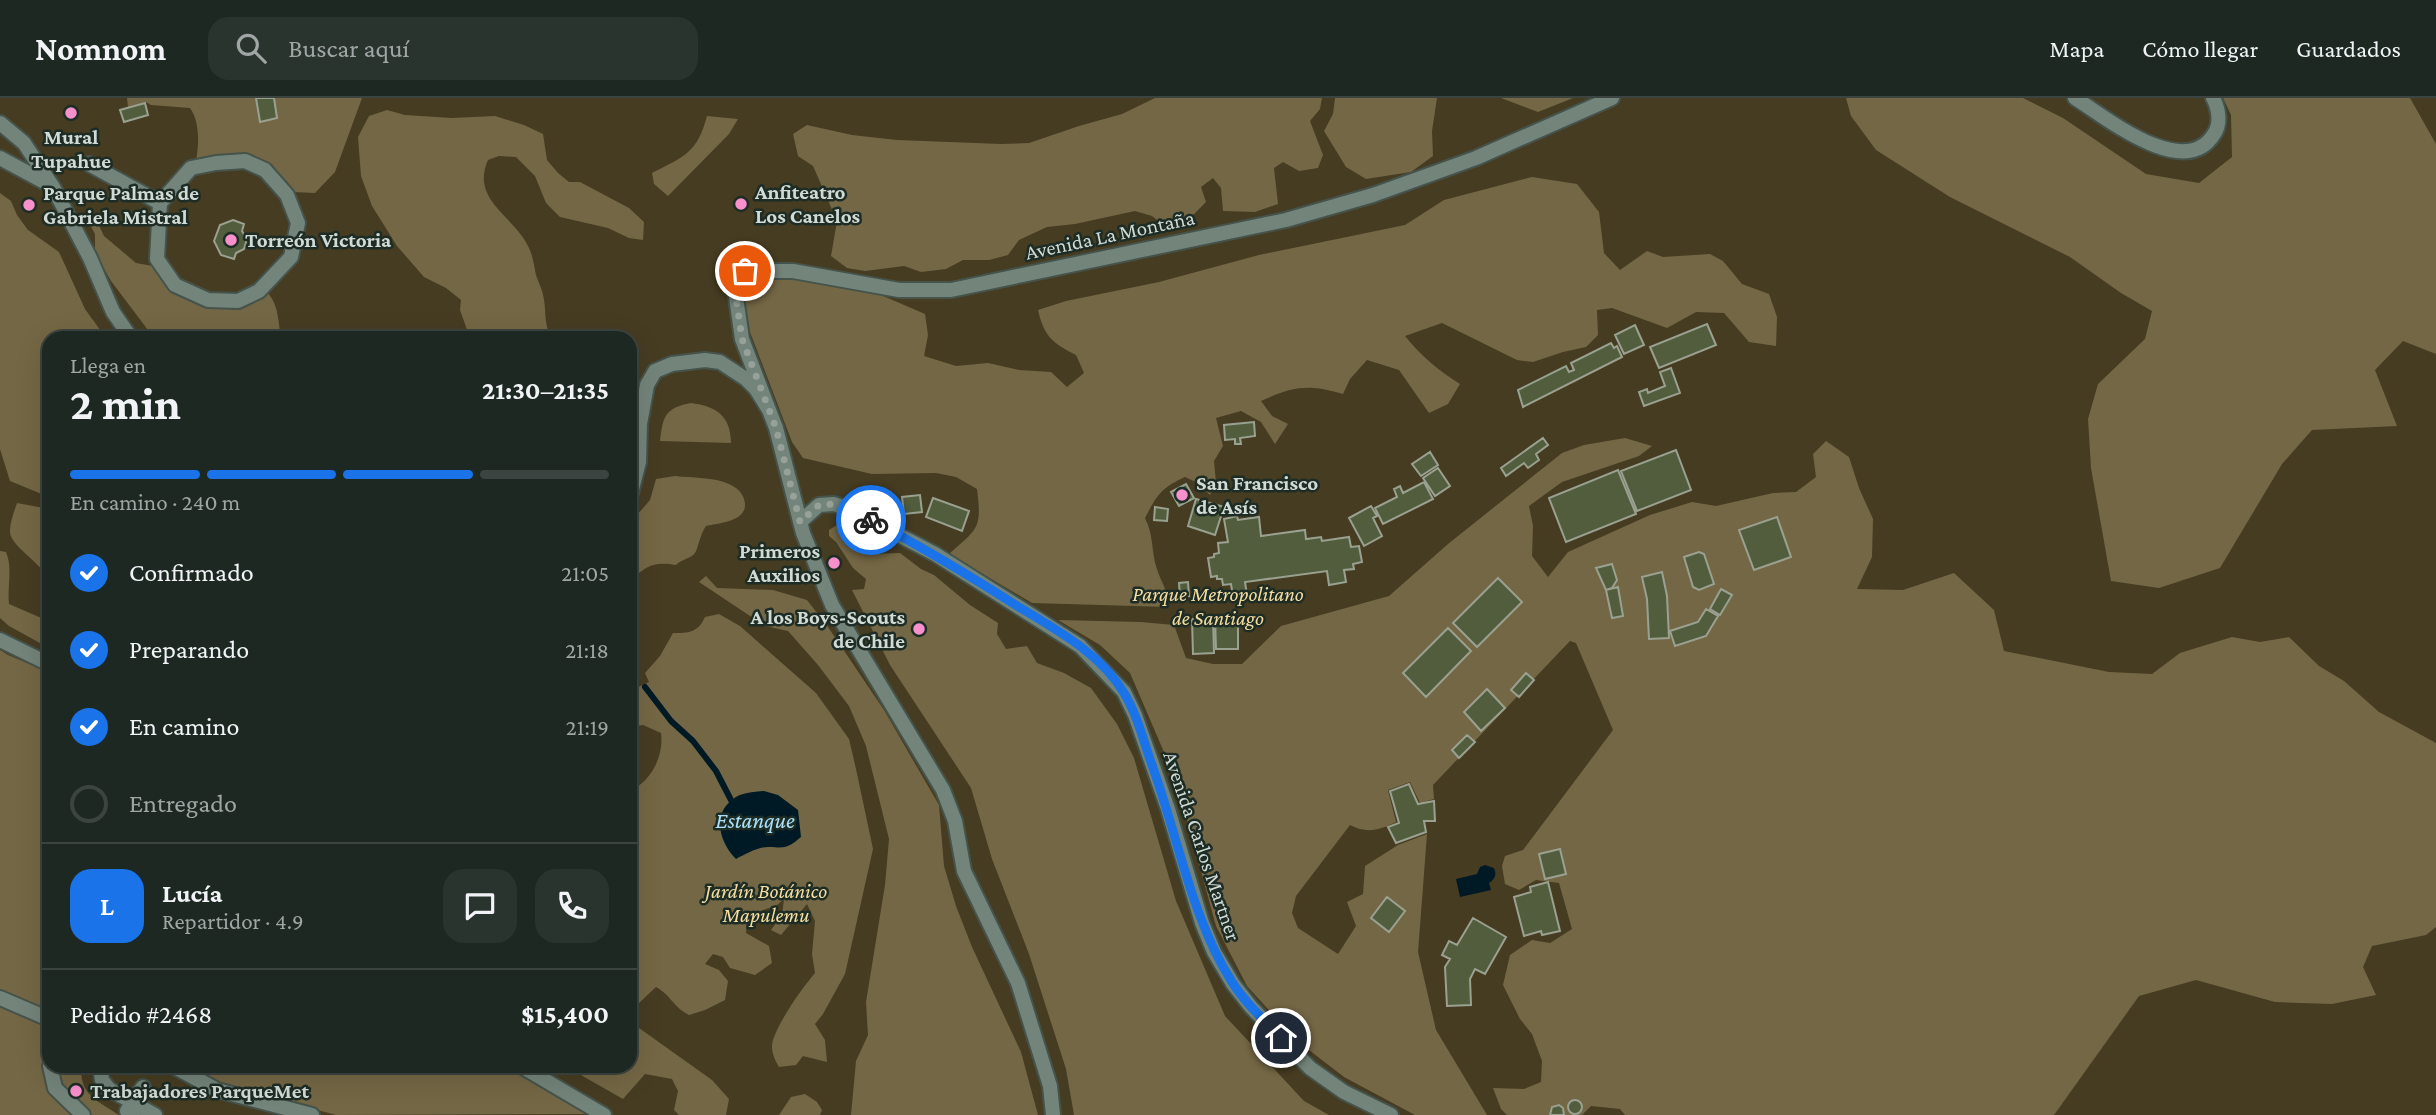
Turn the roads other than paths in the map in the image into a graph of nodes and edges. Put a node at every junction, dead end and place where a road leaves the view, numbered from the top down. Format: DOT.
graph roads {
  1 [pos="1612,98"];
  2 [pos="2075,98"];
  3 [pos="2213,98"];
  4 [pos="0,123"];
  5 [pos="0,158"];
  6 [pos="89,164"];
  7 [pos="53,187"];
  8 [pos="160,203"];
  9 [pos="126,331"];
  10 [pos="769,410"];
  11 [pos="637,470"];
  12 [pos="800,522"];
  13 [pos="0,640"];
  14 [pos="42,661"];
  15 [pos="0,998"];
  16 [pos="42,1016"];
  17 [pos="52,1073"];
  18 [pos="101,1073"];
  19 [pos="186,1073"];
  20 [pos="533,1073"];
  21 [pos="143,1087"];
  22 [pos="133,1109"];
  23 [pos="83,1115"];
  24 [pos="155,1115"];
  25 [pos="312,1115"];
  26 [pos="604,1115"];
  27 [pos="1053,1115"];
  28 [pos="1391,1115"];
  1 -- 10 [label="street, Avenida La Montaña"];
  2 -- 3 [label="street"];
  4 -- 7 [label="street"];
  5 -- 7 [label="street"];
  6 -- 8 [label="street"];
  7 -- 9 [label="street"];
  8 -- 8 [label="street"];
  10 -- 11 [label="street"];
  10 -- 12 [label="street"];
  12 -- 27 [label="street"];
  12 -- 28 [label="street, Avenida Carlos Martner"];
  13 -- 14 [label="street"];
  15 -- 16 [label="street"];
  17 -- 23 [label="street"];
  18 -- 22 [label="street"];
  19 -- 25 [label="street"];
  20 -- 26 [label="street"];
  21 -- 22 [label="street"];
  22 -- 24 [label="street"];
}
